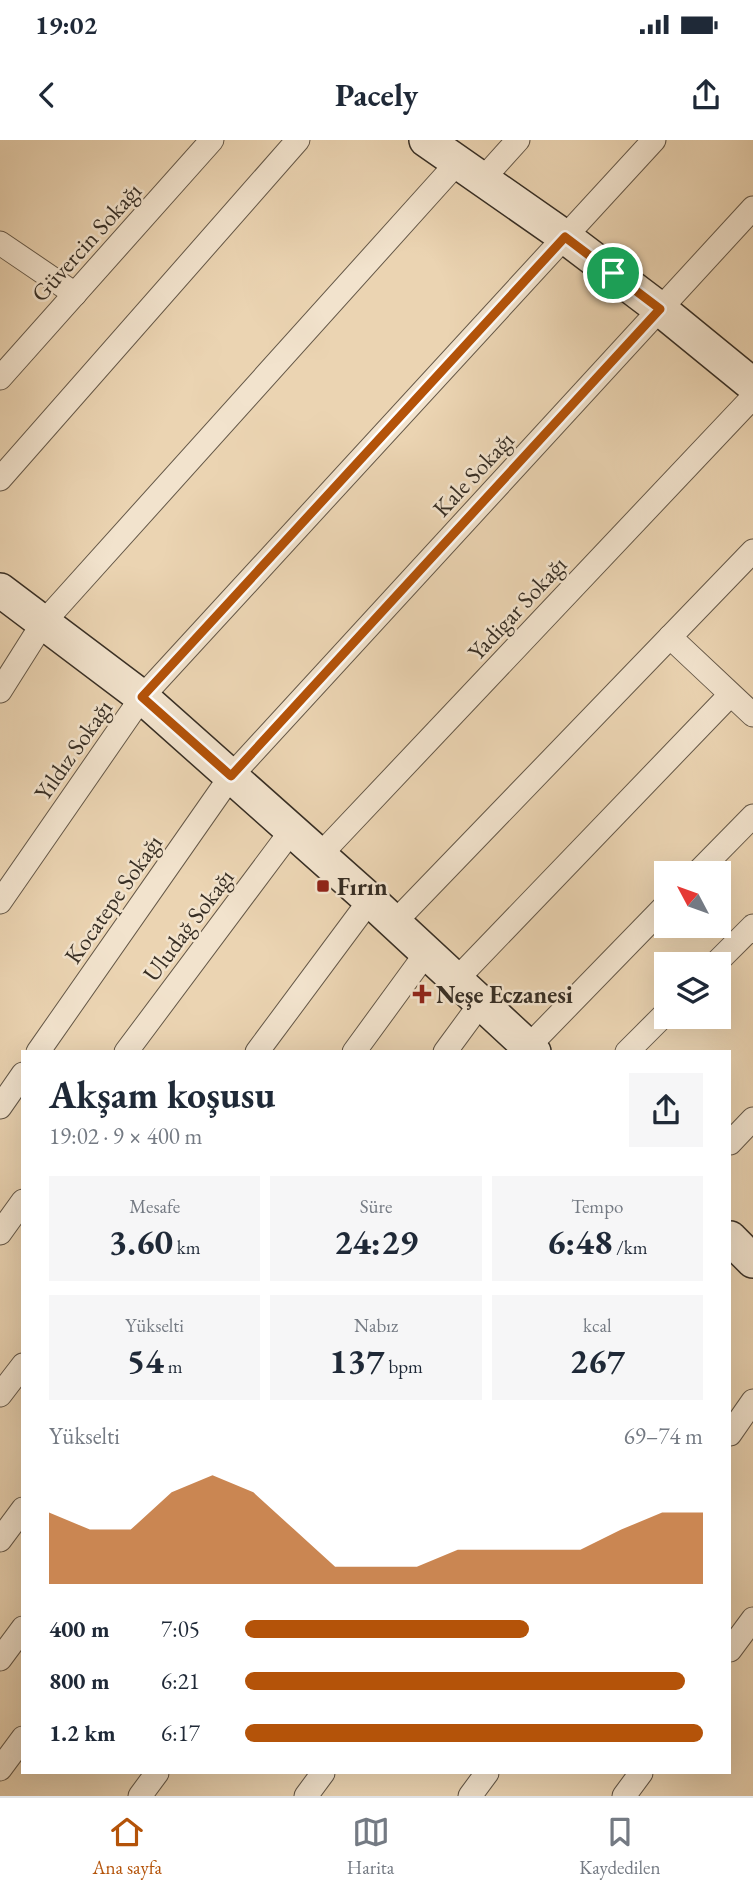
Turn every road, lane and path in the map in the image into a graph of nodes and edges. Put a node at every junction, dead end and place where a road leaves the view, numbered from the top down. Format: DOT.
graph roads {
  1 [pos="212,140"];
  2 [pos="298,140"];
  3 [pos="426,140"];
  4 [pos="518,140"];
  5 [pos="654,140"];
  6 [pos="470,172"];
  7 [pos="753,208"];
  8 [pos="565,237"];
  9 [pos="0,243"];
  10 [pos="75,294"];
  11 [pos="660,309"];
  12 [pos="0,378"];
  13 [pos="753,385"];
  14 [pos="753,397"];
  15 [pos="0,479"];
  16 [pos="753,551"];
  17 [pos="0,590"];
  18 [pos="43,623"];
  19 [pos="670,637"];
  20 [pos="0,691"];
  21 [pos="730,695"];
  22 [pos="142,697"];
  23 [pos="753,715"];
  24 [pos="231,776"];
  25 [pos="753,816"];
  26 [pos="292,830"];
  27 [pos="320,855"];
  28 [pos="709,861"];
  29 [pos="370,900"];
  30 [pos="0,902"];
  31 [pos="654,918"];
  32 [pos="394,923"];
  33 [pos="753,926"];
  34 [pos="426,952"];
  35 [pos="727,952"];
  36 [pos="456,979"];
  37 [pos="481,1003"];
  38 [pos="654,1025"];
  39 [pos="39,1050"];
  40 [pos="127,1050"];
  41 [pos="258,1050"];
  42 [pos="355,1050"];
  43 [pos="446,1050"];
  44 [pos="528,1050"];
  45 [pos="629,1050"];
  46 [pos="21,1077"];
  47 [pos="0,1107"];
  48 [pos="753,1119"];
  49 [pos="731,1142"];
  50 [pos="15,1208"];
  51 [pos="0,1233"];
  52 [pos="731,1239"];
  53 [pos="753,1261"];
  54 [pos="21,1368"];
  55 [pos="0,1395"];
  56 [pos="753,1401"];
  57 [pos="731,1433"];
  58 [pos="21,1512"];
  59 [pos="0,1540"];
  60 [pos="753,1619"];
  61 [pos="21,1631"];
  62 [pos="731,1649"];
  63 [pos="0,1658"];
  64 [pos="21,1741"];
  65 [pos="0,1769"];
  66 [pos="156,1774"];
  67 [pos="322,1774"];
  68 [pos="486,1774"];
  69 [pos="640,1774"];
  70 [pos="140,1796"];
  71 [pos="306,1796"];
  72 [pos="470,1796"];
  73 [pos="624,1796"];
  1 -- 10 [label="street, Güvercin Sokağı"];
  2 -- 15 [label="street"];
  3 -- 6 [label="main road"];
  4 -- 6 [label="street"];
  5 -- 8 [label="street, Yıldız Sokağı"];
  6 -- 8 [label="main road"];
  6 -- 18 [label="street"];
  7 -- 11 [label="street, Kale Sokağı"];
  8 -- 11 [label="main road"];
  8 -- 22 [label="street, Yıldız Sokağı"];
  9 -- 10 [label="street"];
  10 -- 12 [label="street, Güvercin Sokağı"];
  11 -- 13 [label="main road"];
  11 -- 24 [label="street, Kale Sokağı"];
  14 -- 27 [label="street, Yadigar Sokağı"];
  16 -- 19 [label="street"];
  17 -- 18 [label="main road"];
  18 -- 20 [label="street"];
  18 -- 22 [label="main road"];
  19 -- 21 [label="street"];
  19 -- 32 [label="street"];
  21 -- 23 [label="street"];
  21 -- 36 [label="street"];
  22 -- 24 [label="main road"];
  22 -- 30 [label="street, Yıldız Sokağı"];
  24 -- 26 [label="main road"];
  24 -- 39 [label="street, Kocatepe Sokağı"];
  25 -- 28 [label="street"];
  26 -- 27 [label="main road"];
  26 -- 40 [label="street, Uludağ Sokağı"];
  27 -- 29 [label="main road"];
  29 -- 32 [label="main road"];
  29 -- 41 [label="street"];
  31 -- 44 [label="street"];
  32 -- 34 [label="main road"];
  33 -- 35 [label="street"];
  34 -- 36 [label="main road"];
  34 -- 42 [label="street"];
  36 -- 37 [label="main road"];
  37 -- 43 [label="street"];
  37 -- 44 [label="main road"];
  38 -- 45 [label="street"];
  46 -- 47 [label="street"];
  48 -- 49 [label="street"];
  50 -- 51 [label="street"];
  52 -- 53 [label="main road"];
  54 -- 55 [label="street"];
  56 -- 57 [label="street"];
  58 -- 59 [label="street"];
  60 -- 62 [label="street"];
  61 -- 63 [label="street"];
  64 -- 65 [label="street"];
  66 -- 70 [label="street"];
  67 -- 71 [label="street"];
  68 -- 72 [label="street"];
  69 -- 73 [label="street"];
}
